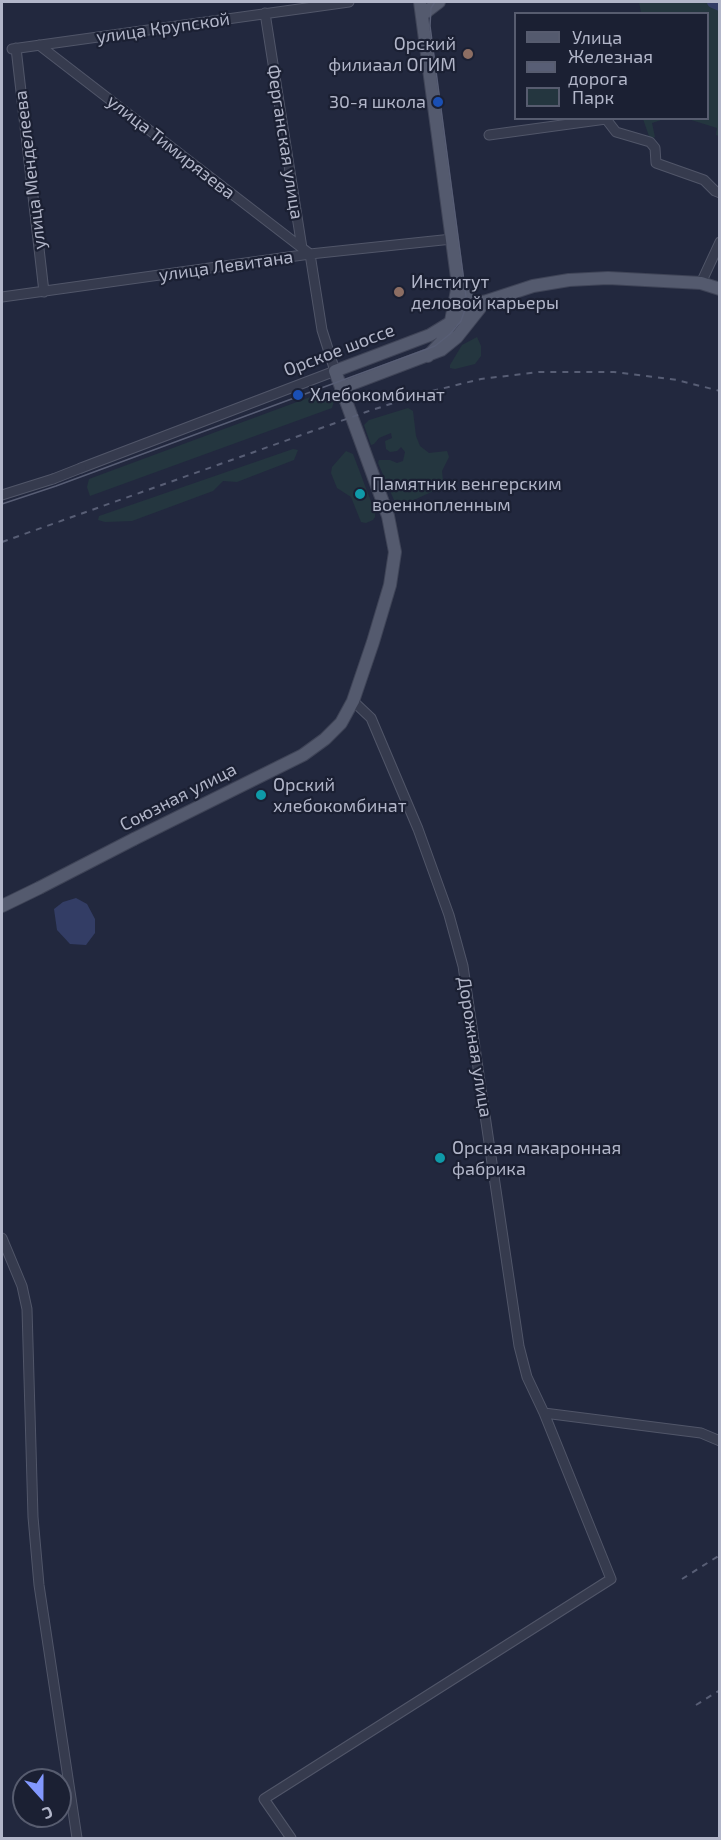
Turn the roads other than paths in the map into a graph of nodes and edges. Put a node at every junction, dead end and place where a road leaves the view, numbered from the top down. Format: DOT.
graph roads {
  1 [pos="349,2"];
  2 [pos="420,2"];
  3 [pos="439,2"];
  4 [pos="265,13"];
  5 [pos="422,15"];
  6 [pos="39,45"];
  7 [pos="14,49"];
  8 [pos="599,120"];
  9 [pos="607,120"];
  10 [pos="489,135"];
  11 [pos="720,192"];
  12 [pos="452,238"];
  13 [pos="720,242"];
  14 [pos="302,248"];
  15 [pos="310,254"];
  16 [pos="701,283"];
  17 [pos="458,285"];
  18 [pos="720,289"];
  19 [pos="44,292"];
  20 [pos="2,297"];
  21 [pos="484,302"];
  22 [pos="451,321"];
  23 [pos="428,356"];
  24 [pos="335,371"];
  25 [pos="341,388"];
  26 [pos="2,495"];
  27 [pos="352,701"];
  28 [pos="2,906"];
  29 [pos="2,1238"];
  30 [pos="544,1413"];
  31 [pos="720,1441"];
  32 [pos="77,1839"];
  33 [pos="291,1839"];
  1 -- 4 [label="street, улица Крупской"];
  2 -- 5 [label="main road"];
  3 -- 5 [label="main road"];
  4 -- 6 [label="street, улица Крупской"];
  4 -- 14 [label="street, Ферганская улица"];
  5 -- 12 [label="main road"];
  6 -- 7 [label="street, улица Крупской"];
  6 -- 14 [label="street, улица Тимирязева"];
  7 -- 19 [label="street, улица Менделеева"];
  8 -- 10 [label="street"];
  9 -- 11 [label="street"];
  12 -- 15 [label="street, улица Левитана"];
  12 -- 17 [label="main road"];
  13 -- 16 [label="street"];
  14 -- 15 [label="street"];
  15 -- 19 [label="street, улица Левитана"];
  15 -- 24 [label="street"];
  16 -- 18 [label="main road, Орское шоссе"];
  16 -- 21 [label="main road, Орское шоссе"];
  17 -- 21 [label="main road"];
  17 -- 22 [label="main road"];
  19 -- 20 [label="street, улица Левитана"];
  21 -- 22 [label="main road, Орское шоссе"];
  21 -- 23 [label="main road"];
  22 -- 23 [label="main road"];
  22 -- 24 [label="main road, Орское шоссе"];
  23 -- 25 [label="main road"];
  24 -- 25 [label="main road, Союзная улица"];
  24 -- 26 [label="street, Орское шоссе, bridge"];
  25 -- 27 [label="main road, Союзная улица"];
  27 -- 28 [label="main road, Союзная улица, bridge"];
  27 -- 30 [label="street, Дорожная улица"];
  29 -- 32 [label="street"];
  30 -- 31 [label="street"];
  30 -- 33 [label="street, Дорожная улица"];
}
